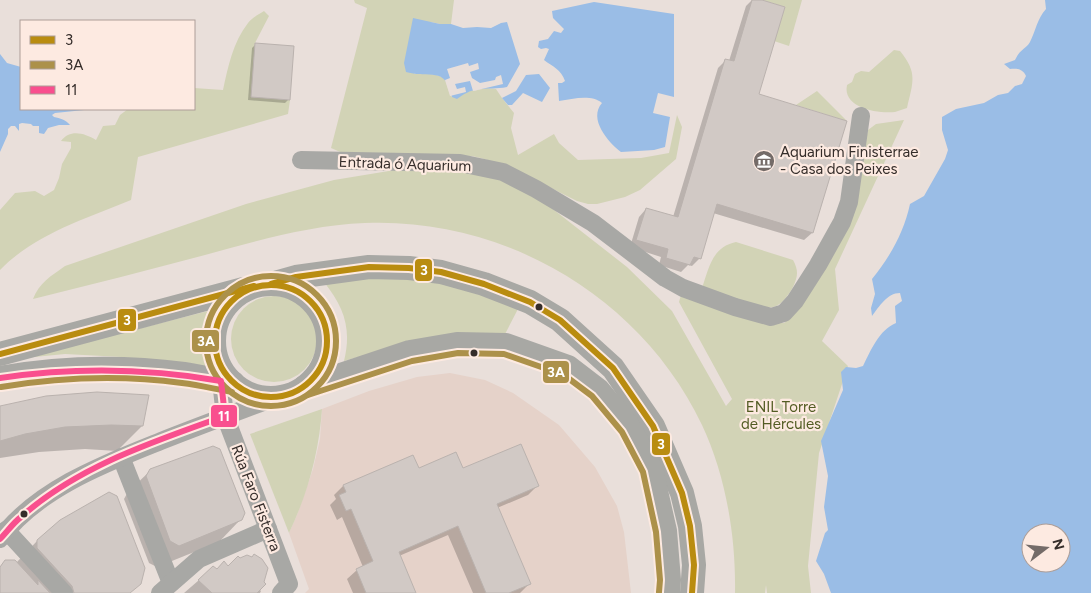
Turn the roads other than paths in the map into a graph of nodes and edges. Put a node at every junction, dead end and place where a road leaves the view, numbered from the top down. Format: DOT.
graph roads {
  1 [pos="861,116"];
  2 [pos="301,160"];
  3 [pos="262,285"];
  4 [pos="0,354"];
  5 [pos="0,378"];
  6 [pos="225,378"];
  7 [pos="305,387"];
  8 [pos="276,397"];
  9 [pos="225,416"];
  10 [pos="121,457"];
  11 [pos="268,529"];
  12 [pos="3,535"];
  13 [pos="165,588"];
  14 [pos="64,593"];
  15 [pos="280,593"];
  16 [pos="668,593"];
  17 [pos="692,593"];
  1 -- 2 [label="street, Entrada ó Aquarium"];
  3 -- 4 [label="main road"];
  3 -- 6 [label="main road"];
  3 -- 7 [label="main road"];
  3 -- 17 [label="main road"];
  5 -- 6 [label="main road"];
  6 -- 8 [label="main road"];
  6 -- 9 [label="street, Rúa Faro Fisterra"];
  7 -- 8 [label="main road"];
  7 -- 16 [label="main road"];
  8 -- 9 [label="street"];
  9 -- 10 [label="street"];
  9 -- 11 [label="street, Rúa Faro Fisterra"];
  10 -- 12 [label="street"];
  10 -- 13 [label="street"];
  11 -- 13 [label="street"];
  11 -- 15 [label="street, Rúa Faro Fisterra"];
  12 -- 14 [label="street"];
}
